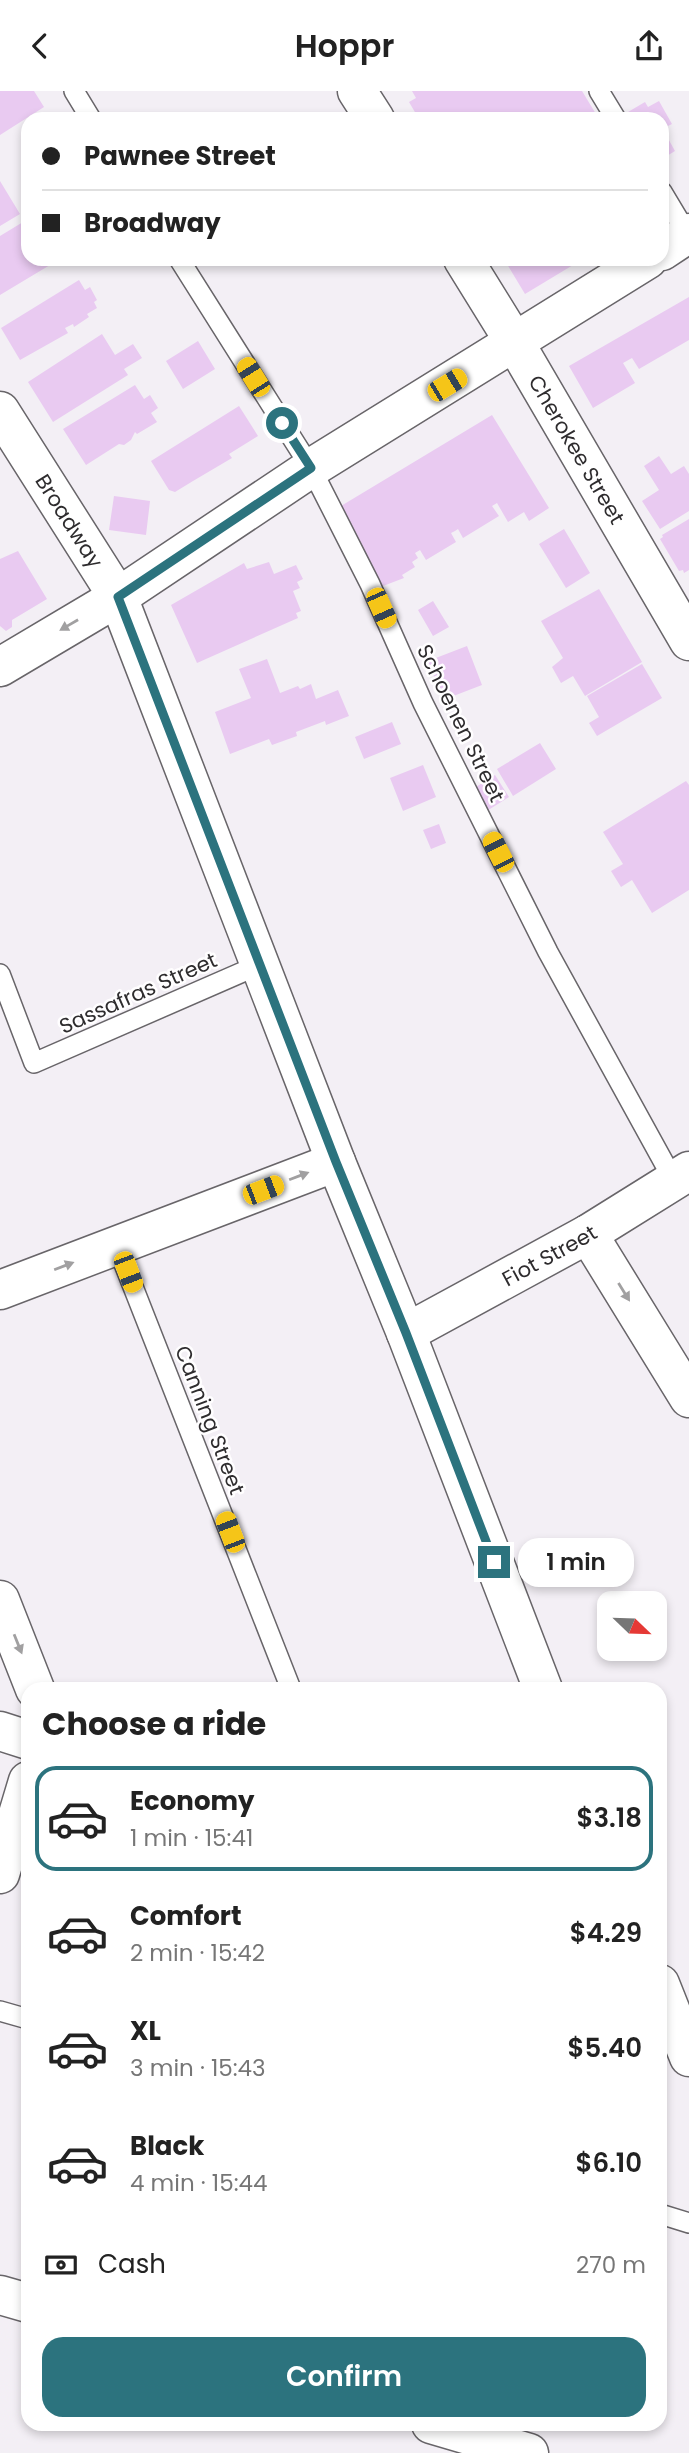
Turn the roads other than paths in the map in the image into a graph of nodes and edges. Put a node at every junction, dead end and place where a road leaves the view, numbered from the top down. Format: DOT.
graph roads {
  1 [pos="74,91"];
  2 [pos="357,91"];
  3 [pos="599,91"];
  4 [pos="87,112"];
  5 [pos="370,112"];
  6 [pos="612,112"];
  7 [pos="669,208"];
  8 [pos="682,239"];
  9 [pos="183,266"];
  10 [pos="467,266"];
  11 [pos="637,266"];
  12 [pos="515,343"];
  13 [pos="0,411"];
  14 [pos="311,468"];
  15 [pos="118,597"];
  16 [pos="689,641"];
  17 [pos="0,667"];
  18 [pos="261,964"];
  19 [pos="0,974"];
  20 [pos="336,1162"];
  21 [pos="682,1176"];
  22 [pos="588,1234"];
  23 [pos="117,1246"];
  24 [pos="0,1290"];
  25 [pos="406,1333"];
  26 [pos="689,1398"];
  27 [pos="0,1600"];
  28 [pos="32,1682"];
  29 [pos="288,1682"];
  30 [pos="540,1682"];
  31 [pos="0,1731"];
  32 [pos="21,1738"];
  33 [pos="21,1804"];
  34 [pos="0,1874"];
  35 [pos="667,2002"];
  36 [pos="0,2011"];
  37 [pos="21,2017"];
  38 [pos="689,2057"];
  39 [pos="667,2216"];
  40 [pos="689,2224"];
  41 [pos="0,2295"];
  42 [pos="21,2301"];
  43 [pos="455,2431"];
  44 [pos="529,2453"];
  1 -- 4 [label="lane"];
  2 -- 5 [label="street"];
  3 -- 6 [label="lane"];
  7 -- 8 [label="lane"];
  9 -- 14 [label="lane, Schoenen Street"];
  10 -- 12 [label="street, Cherokee Street"];
  11 -- 12 [label="street"];
  12 -- 14 [label="street"];
  12 -- 16 [label="street, Cherokee Street"];
  13 -- 15 [label="street, Broadway"];
  14 -- 15 [label="street"];
  14 -- 21 [label="lane, Schoenen Street"];
  15 -- 17 [label="street, one-way"];
  15 -- 18 [label="street, Broadway"];
  18 -- 19 [label="lane, Sassafras Street"];
  18 -- 20 [label="street, Broadway"];
  23 -- 20 [label="street, one-way"];
  20 -- 25 [label="street, Broadway"];
  21 -- 22 [label="street, Fiot Street"];
  22 -- 25 [label="street, Fiot Street"];
  22 -- 26 [label="street, one-way"];
  24 -- 23 [label="street, one-way"];
  23 -- 29 [label="lane, Canning Street"];
  25 -- 30 [label="street, Broadway"];
  27 -- 28 [label="street, one-way"];
  31 -- 32 [label="street"];
  33 -- 34 [label="street"];
  35 -- 38 [label="street"];
  36 -- 37 [label="lane"];
  39 -- 40 [label="lane"];
  41 -- 42 [label="street"];
  43 -- 44 [label="street"];
}
